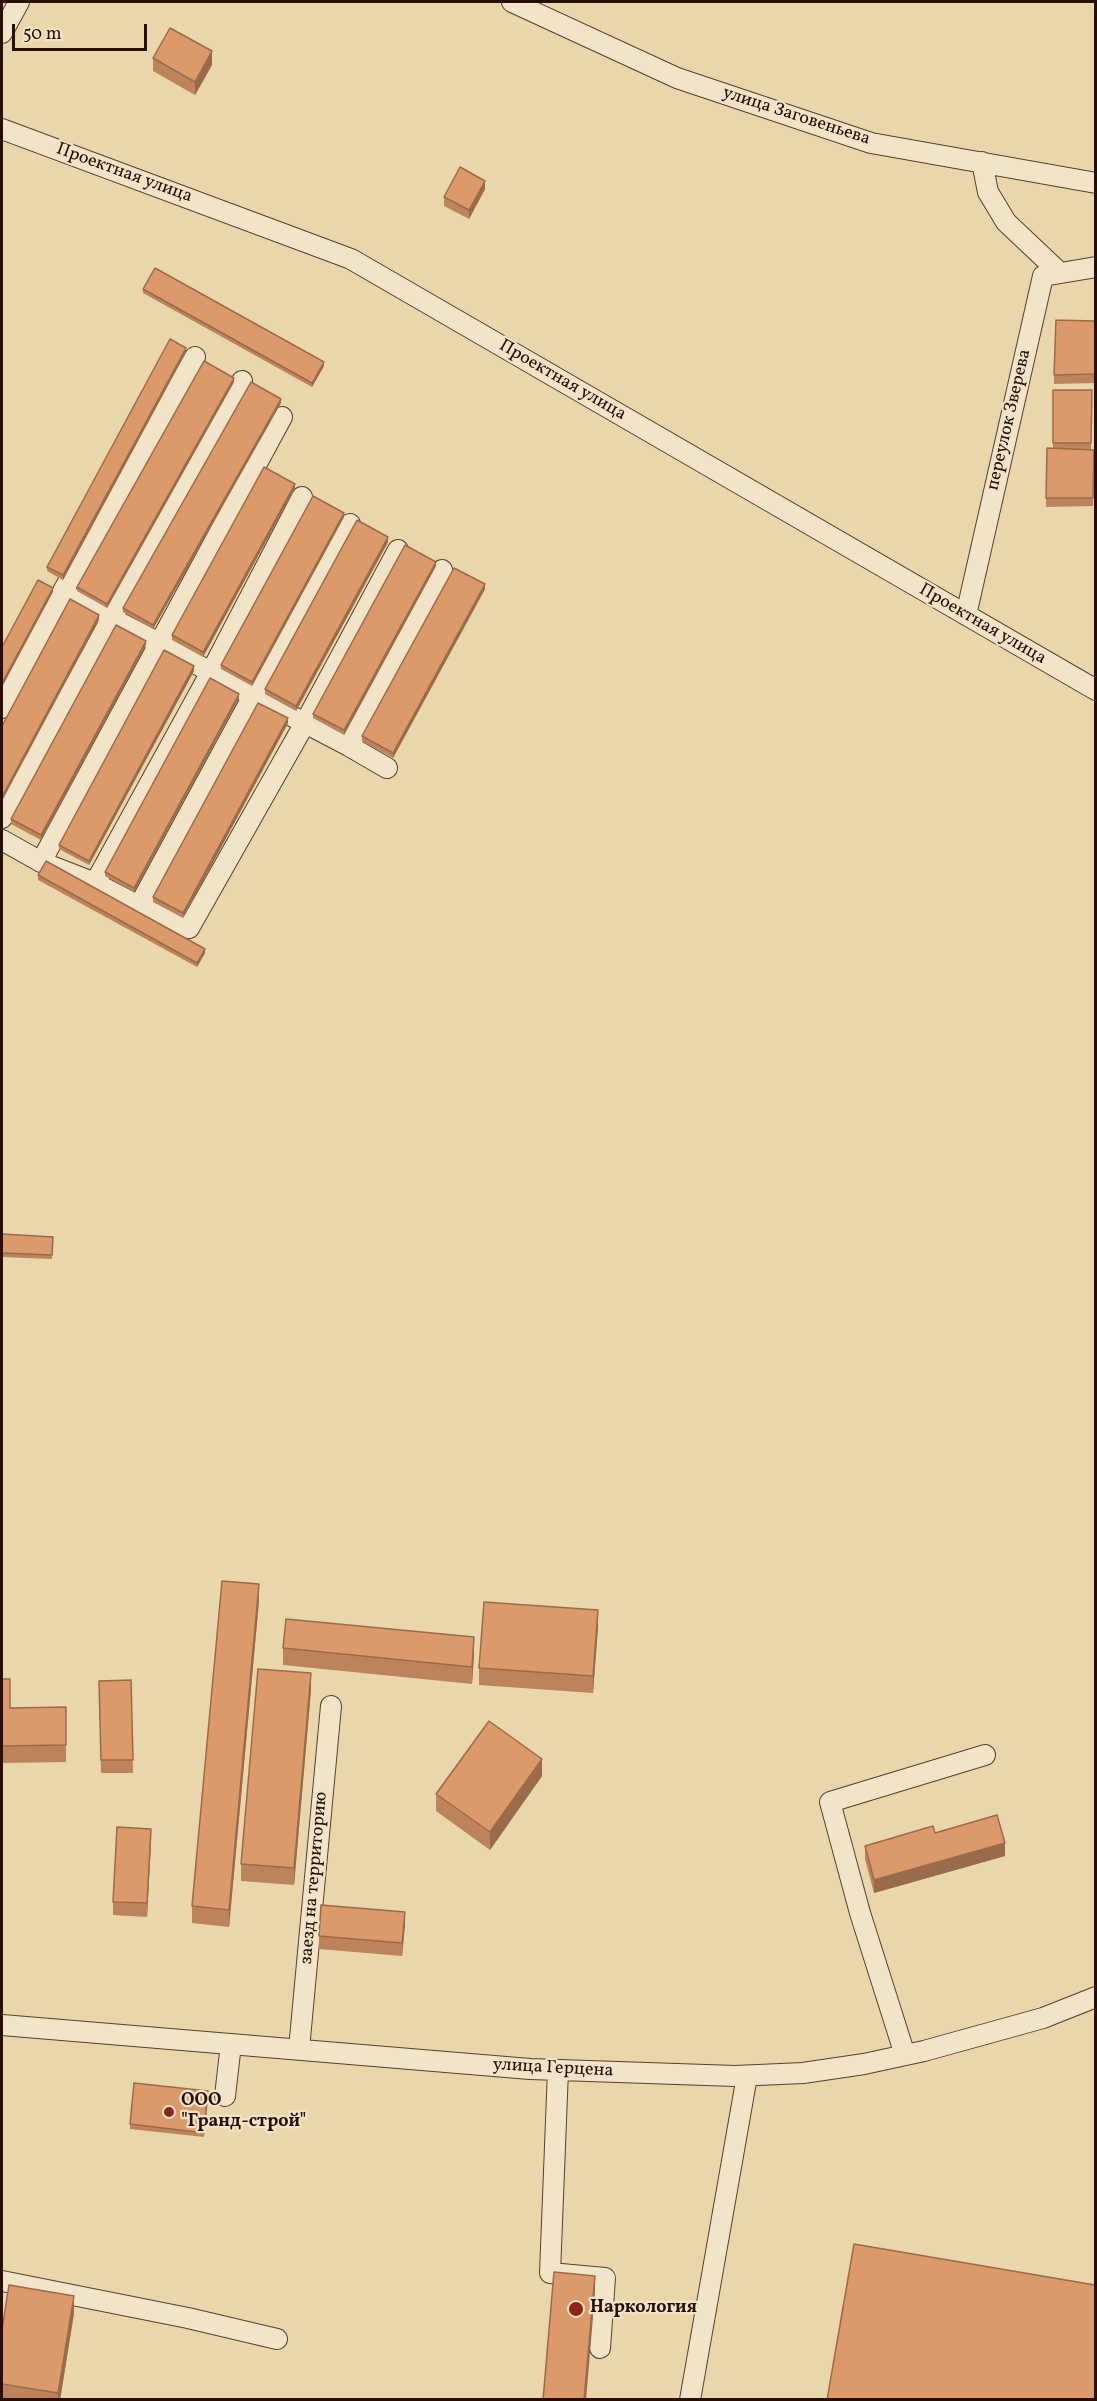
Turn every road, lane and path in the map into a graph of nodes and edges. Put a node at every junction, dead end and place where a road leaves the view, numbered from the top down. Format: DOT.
graph roads {
  1 [pos="19,2"];
  2 [pos="512,2"];
  3 [pos="2,33"];
  4 [pos="2,129"];
  5 [pos="982,162"];
  6 [pos="1095,183"];
  7 [pos="1095,267"];
  8 [pos="1060,273"];
  9 [pos="195,357"];
  10 [pos="242,381"];
  11 [pos="282,417"];
  12 [pos="302,497"];
  13 [pos="350,524"];
  14 [pos="398,549"];
  15 [pos="442,570"];
  16 [pos="62,593"];
  17 [pos="966,615"];
  18 [pos="111,617"];
  19 [pos="159,643"];
  20 [pos="211,672"];
  21 [pos="1095,690"];
  22 [pos="253,696"];
  23 [pos="2,708"];
  24 [pos="305,723"];
  25 [pos="349,746"];
  26 [pos="387,768"];
  27 [pos="2,818"];
  28 [pos="2,840"];
  29 [pos="41,862"];
  30 [pos="95,883"];
  31 [pos="139,906"];
  32 [pos="331,1706"];
  33 [pos="985,1755"];
  34 [pos="1095,1997"];
  35 [pos="2,2025"];
  36 [pos="231,2044"];
  37 [pos="299,2049"];
  38 [pos="904,2055"];
  39 [pos="558,2070"];
  40 [pos="747,2076"];
  41 [pos="225,2096"];
  42 [pos="2,2281"];
  43 [pos="277,2339"];
  44 [pos="600,2348"];
  45 [pos="690,2400"];
  1 -- 3 [label="street"];
  2 -- 5 [label="street, улица Заговеньева"];
  4 -- 17 [label="street, Проектная улица"];
  5 -- 6 [label="street, улица Заговеньева"];
  5 -- 8 [label="street"];
  7 -- 8 [label="street, переулок Зверева"];
  8 -- 17 [label="street, переулок Зверева"];
  9 -- 16 [label="street"];
  10 -- 18 [label="street"];
  11 -- 19 [label="street"];
  12 -- 20 [label="street"];
  13 -- 22 [label="street"];
  14 -- 24 [label="street"];
  15 -- 25 [label="street"];
  16 -- 18 [label="street"];
  16 -- 23 [label="street"];
  17 -- 21 [label="street, Проектная улица"];
  18 -- 19 [label="street"];
  18 -- 27 [label="street"];
  19 -- 20 [label="street"];
  19 -- 29 [label="street"];
  20 -- 22 [label="street"];
  20 -- 30 [label="street"];
  22 -- 24 [label="street"];
  22 -- 31 [label="street"];
  24 -- 25 [label="street"];
  24 -- 31 [label="street"];
  25 -- 26 [label="street"];
  28 -- 29 [label="street"];
  29 -- 30 [label="street"];
  30 -- 31 [label="street"];
  32 -- 37 [label="street, заезд на территорию"];
  33 -- 38 [label="street"];
  34 -- 38 [label="street, улица Герцена"];
  35 -- 36 [label="street, улица Герцена"];
  36 -- 37 [label="street, улица Герцена"];
  36 -- 41 [label="street"];
  37 -- 39 [label="street, улица Герцена"];
  38 -- 40 [label="street, улица Герцена"];
  39 -- 40 [label="street, улица Герцена"];
  39 -- 44 [label="street"];
  40 -- 45 [label="street"];
  42 -- 43 [label="street"];
}
